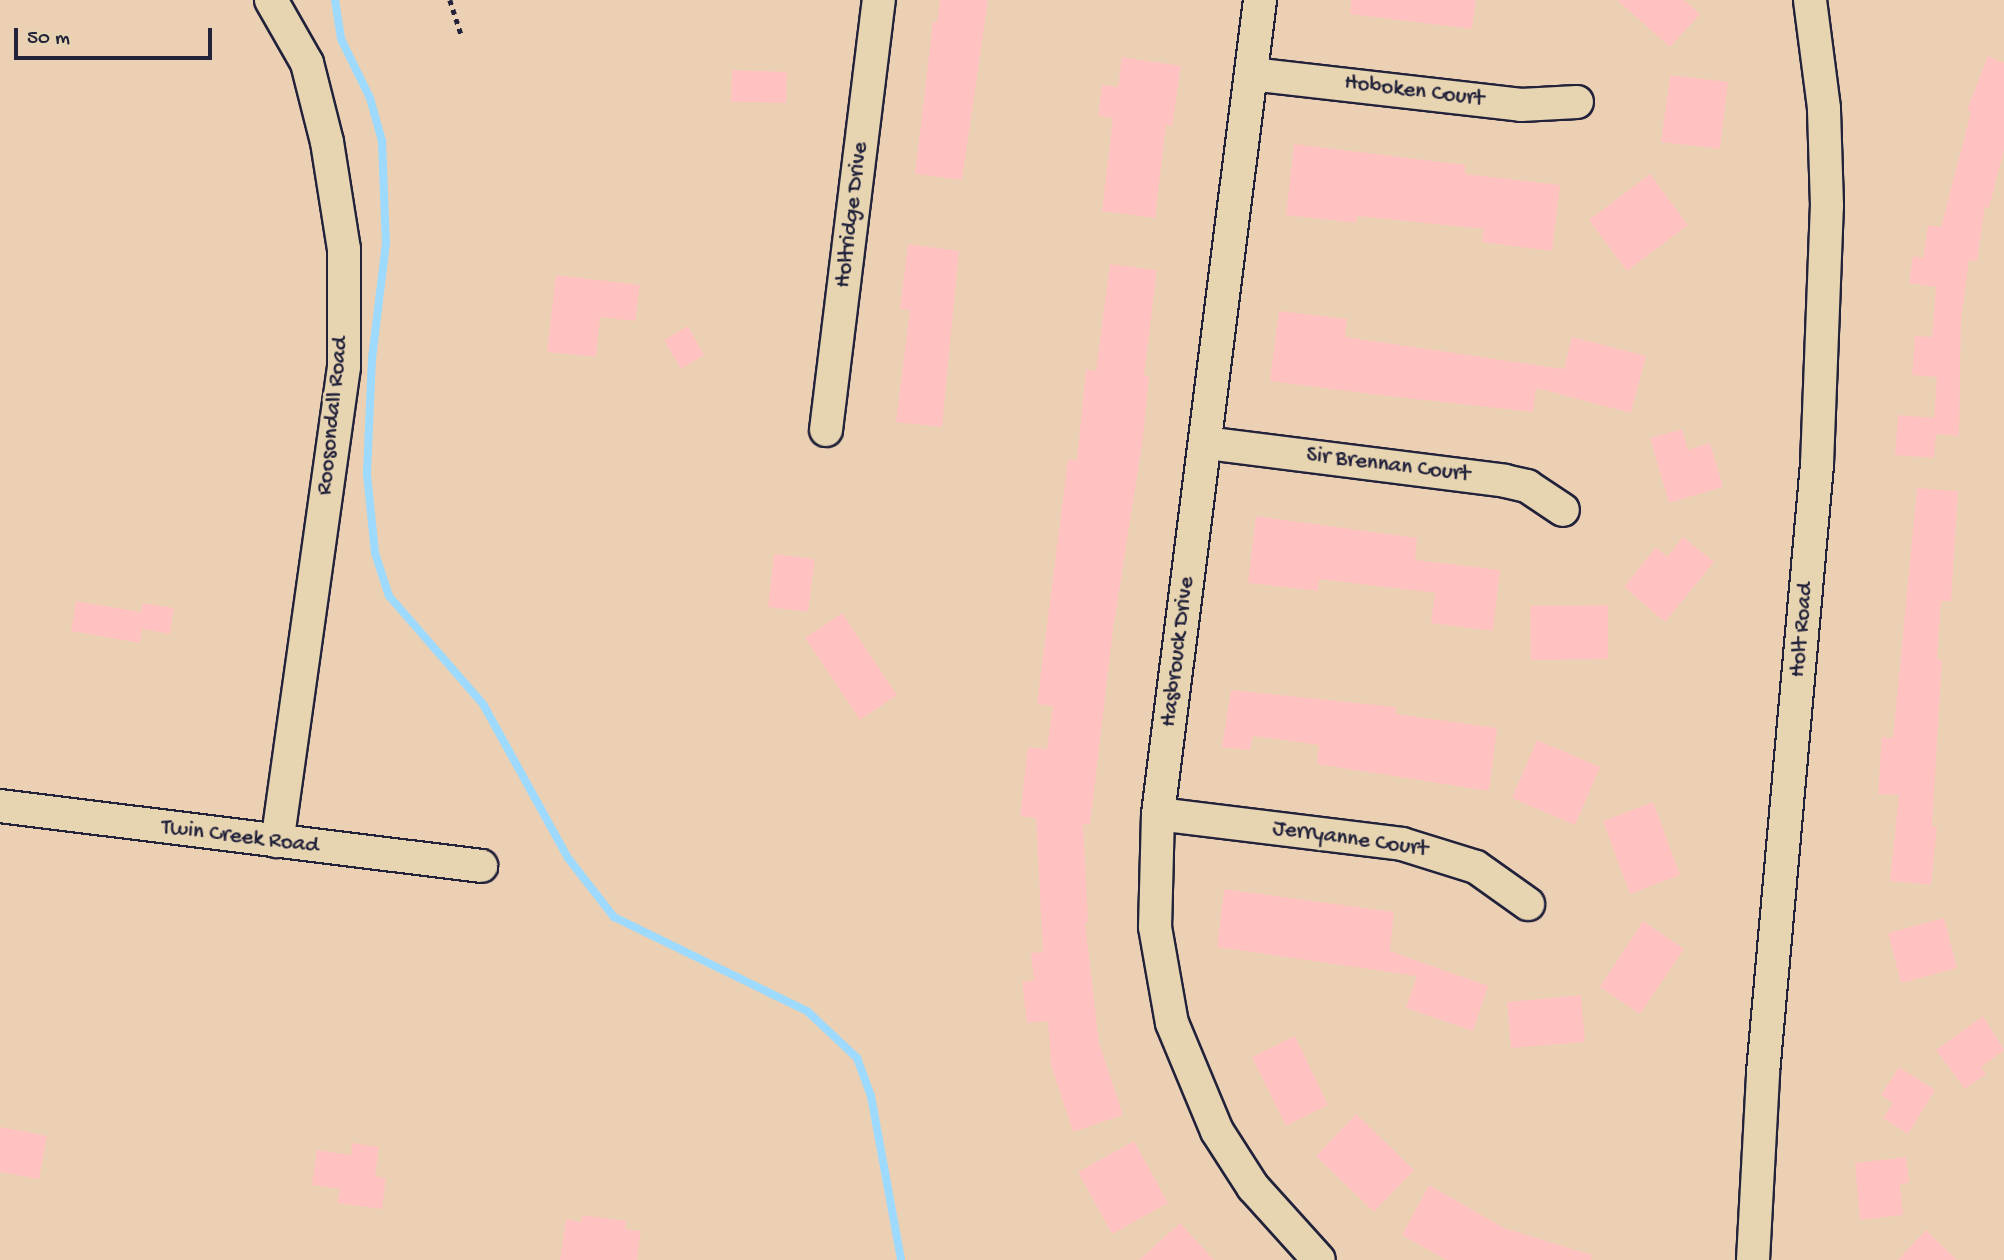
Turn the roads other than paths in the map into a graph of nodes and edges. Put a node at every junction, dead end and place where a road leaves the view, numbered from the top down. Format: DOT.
graph roads {
  1 [pos="271,0"];
  2 [pos="879,0"];
  3 [pos="1260,0"];
  4 [pos="1810,0"];
  5 [pos="1251,74"];
  6 [pos="1577,103"];
  7 [pos="826,430"];
  8 [pos="1206,443"];
  9 [pos="1563,510"];
  10 [pos="0,806"];
  11 [pos="1158,814"];
  12 [pos="277,841"];
  13 [pos="481,866"];
  14 [pos="1528,904"];
  15 [pos="1320,1260"];
  16 [pos="1754,1260"];
  1 -- 12 [label="street, Roosondall Road"];
  2 -- 7 [label="street, Holtridge Drive"];
  3 -- 5 [label="street, Hasbrouck Drive"];
  4 -- 16 [label="street, Holt Road"];
  5 -- 6 [label="street, Hoboken Court"];
  5 -- 8 [label="street, Hasbrouck Drive"];
  8 -- 9 [label="street, Sir Brennan Court"];
  8 -- 11 [label="street, Hasbrouck Drive"];
  10 -- 12 [label="street, Twin Creek Road"];
  11 -- 14 [label="street, Jerryanne Court"];
  11 -- 15 [label="street, Hasbrouck Drive"];
  12 -- 13 [label="street, Twin Creek Road"];
}
